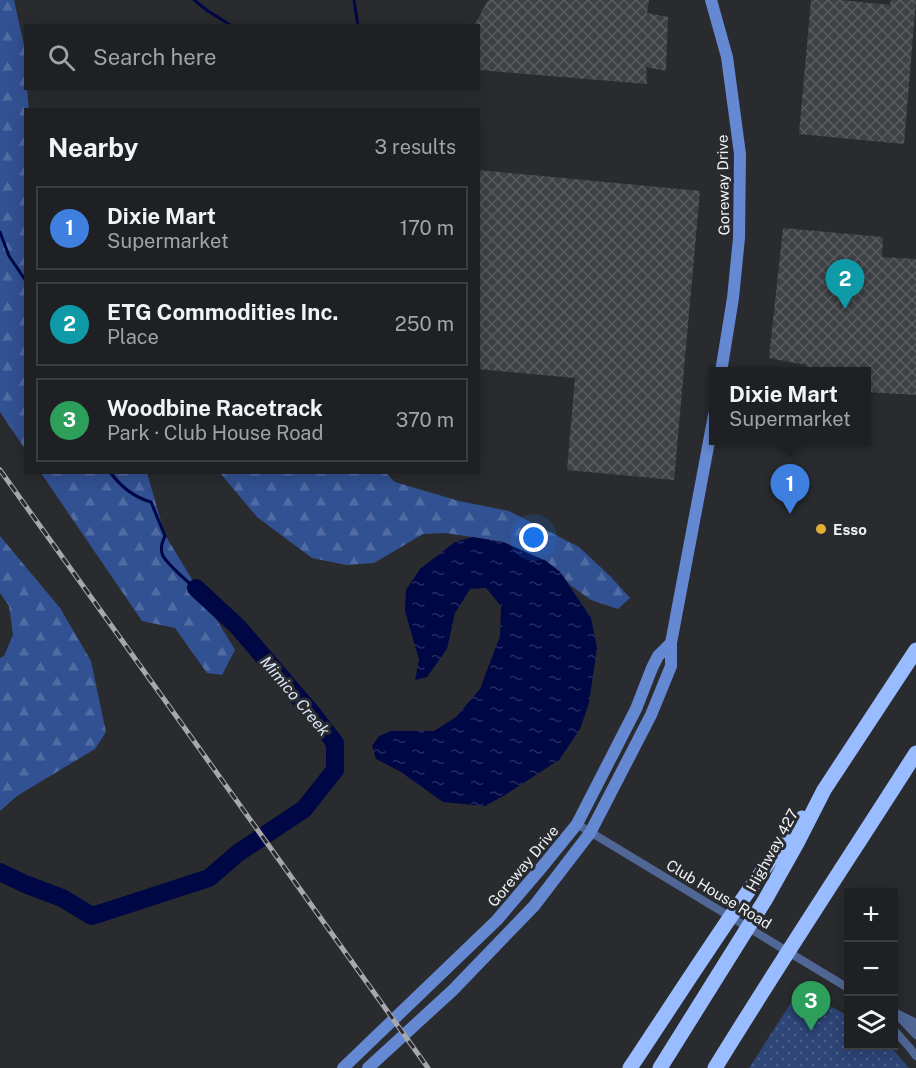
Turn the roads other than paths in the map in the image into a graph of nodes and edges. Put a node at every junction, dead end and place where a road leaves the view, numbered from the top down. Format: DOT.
graph roads {
  1 [pos="711,0"];
  2 [pos="722,367"];
  3 [pos="709,442"];
  4 [pos="671,643"];
  5 [pos="916,650"];
  6 [pos="916,753"];
  7 [pos="824,790"];
  8 [pos="577,824"];
  9 [pos="590,833"];
  10 [pos="844,985"];
  11 [pos="898,1015"];
  12 [pos="898,1016"];
  13 [pos="916,1024"];
  14 [pos="898,1034"];
  15 [pos="916,1035"];
  16 [pos="916,1056"];
  17 [pos="343,1068"];
  18 [pos="368,1068"];
  19 [pos="630,1068"];
  20 [pos="660,1068"];
  21 [pos="715,1068"];
  1 -- 2 [label="main road, Goreway Drive"];
  3 -- 4 [label="main road, Goreway Drive"];
  4 -- 8 [label="main road, Goreway Drive"];
  4 -- 9 [label="main road, Goreway Drive"];
  5 -- 7 [label="highway, Highway 427"];
  6 -- 21 [label="highway"];
  7 -- 19 [label="highway"];
  7 -- 20 [label="highway, Highway 427"];
  8 -- 9 [label="street, Club House Road"];
  8 -- 17 [label="main road, Goreway Drive"];
  9 -- 10 [label="street, Club House Road"];
  9 -- 18 [label="main road, Goreway Drive"];
  11 -- 13 [label="street"];
  12 -- 15 [label="street"];
  14 -- 16 [label="street"];
}
